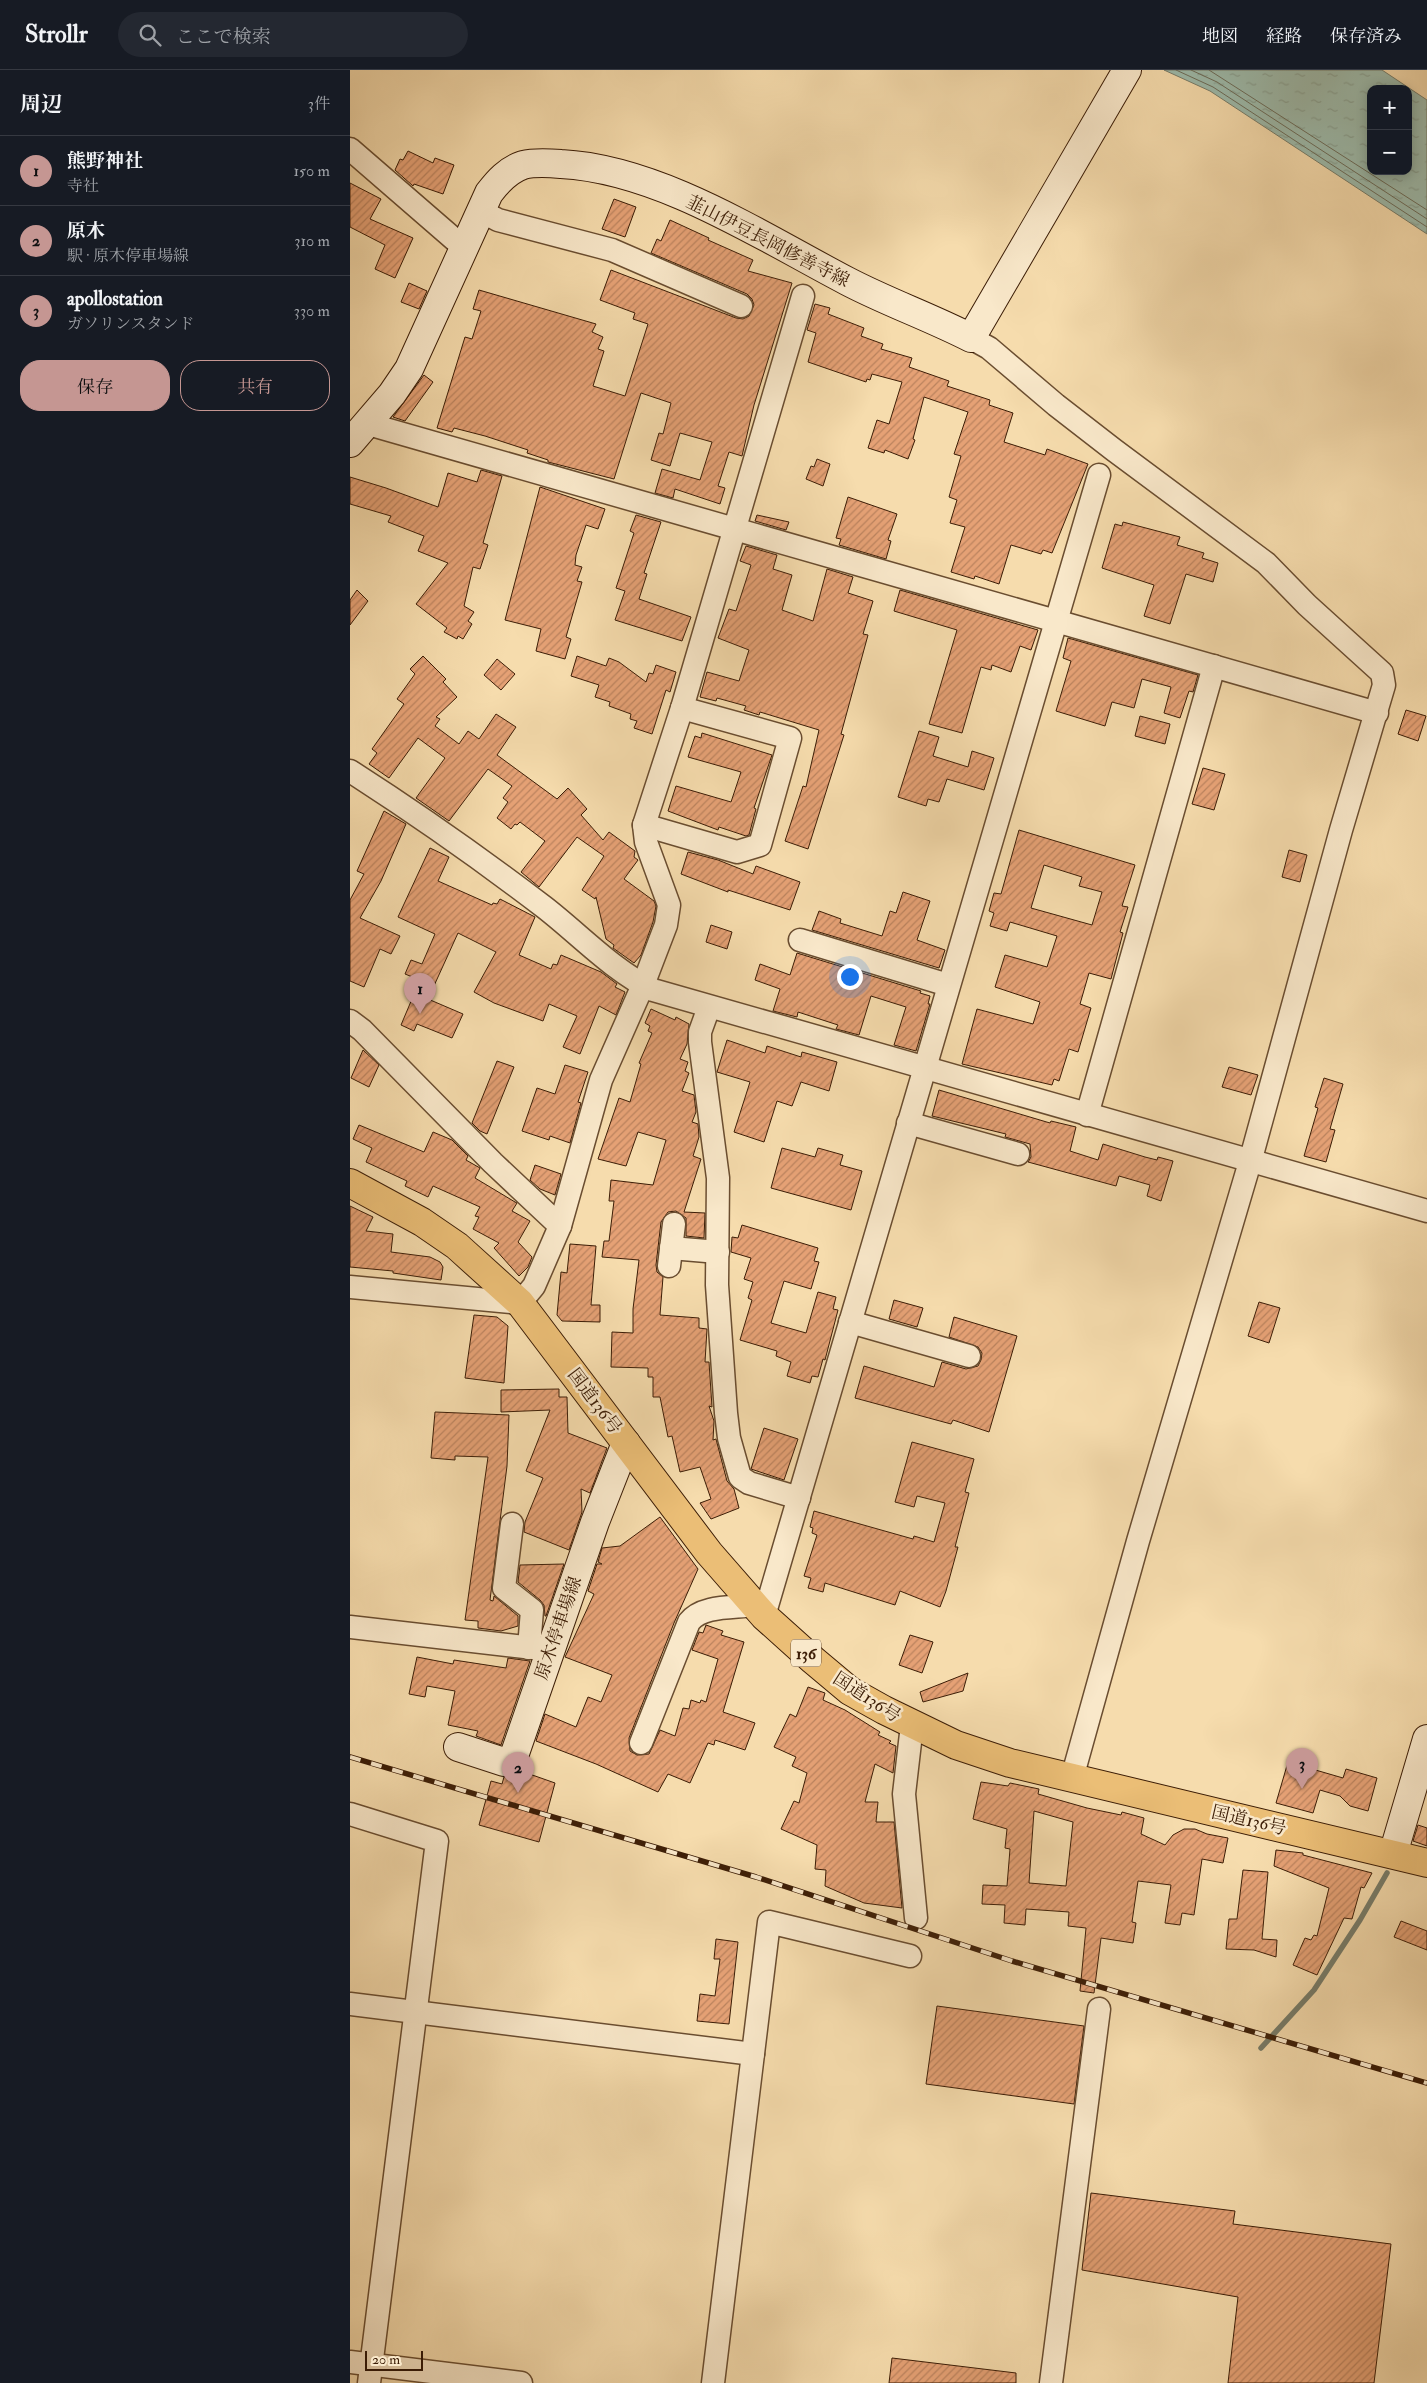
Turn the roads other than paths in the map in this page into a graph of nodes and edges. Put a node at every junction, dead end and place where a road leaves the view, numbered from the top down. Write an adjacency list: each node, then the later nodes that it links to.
1 (1127, 70): 7 (main road)
2 (350, 149): 4 (street)
3 (481, 211): 4 (main road, 韮山伊豆長岡修善寺線); 6 (street); 7 (main road, 韮山伊豆長岡修善寺線)
4 (465, 244): 8 (main road, 韮山伊豆長岡修善寺線)
5 (803, 296): 10 (street)
6 (740, 306)
7 (975, 331): 14 (street)
8 (359, 433): 10 (street)
9 (1099, 475): 11 (street)
10 (734, 528): 11 (street); 13 (street)
11 (1055, 620): 12 (street); 18 (street)
12 (1214, 666): 14 (street); 23 (street)
13 (682, 708): 16 (street); 16 (street)
14 (1376, 712): 26 (street)
15 (350, 771): 19 (street)
16 (644, 825): 19 (street)
17 (800, 940): 18 (street)
18 (948, 984): 22 (street)
19 (643, 985): 20 (street); 30 (street)
20 (709, 1007): 22 (street); 31 (street)
21 (350, 1022): 30 (street)
22 (924, 1068): 23 (street); 24 (street)
23 (1087, 1115): 26 (street)
24 (908, 1123): 25 (street); 34 (street)
25 (1018, 1154)
26 (1250, 1162): 28 (street); 46 (street)
27 (350, 1183): 33 (highway, 国道136号 / 136)
28 (1427, 1211)
29 (674, 1224): 31 (street)
30 (560, 1226): 33 (street)
31 (718, 1252): 37 (street)
32 (350, 1287): 33 (street)
33 (520, 1302): 36 (highway, 国道136号 / 136)
34 (850, 1322): 35 (street); 37 (street)
35 (969, 1356)
36 (626, 1443): 39 (highway, 国道136号 / 136); 41 (main road, 原木停車場線)
37 (799, 1498): 39 (street)
38 (512, 1524): 41 (street)
39 (759, 1611): 42 (highway, 国道136号 / 136); 44 (street)
40 (350, 1627): 41 (street)
41 (540, 1649): 45 (main road, 原木停車場線)
42 (912, 1725): 46 (highway, 国道136号 / 136); 50 (street)
43 (1427, 1739): 48 (main road)
44 (641, 1743)
45 (458, 1746)
46 (1072, 1778): 48 (highway, 国道136号 / 136)
47 (350, 1814): 54 (street)
48 (1393, 1854): 49 (highway, 国道136号 / 136)
49 (1427, 1863)
50 (916, 1918)
51 (910, 1956): 55 (street)
52 (350, 2004): 54 (street)
53 (1099, 2009): 59 (street)
54 (416, 2012): 55 (street); 56 (street)
55 (753, 2054): 58 (street)
56 (364, 2370): 57 (street)
57 (521, 2383)
58 (713, 2383)
59 (1051, 2383)

